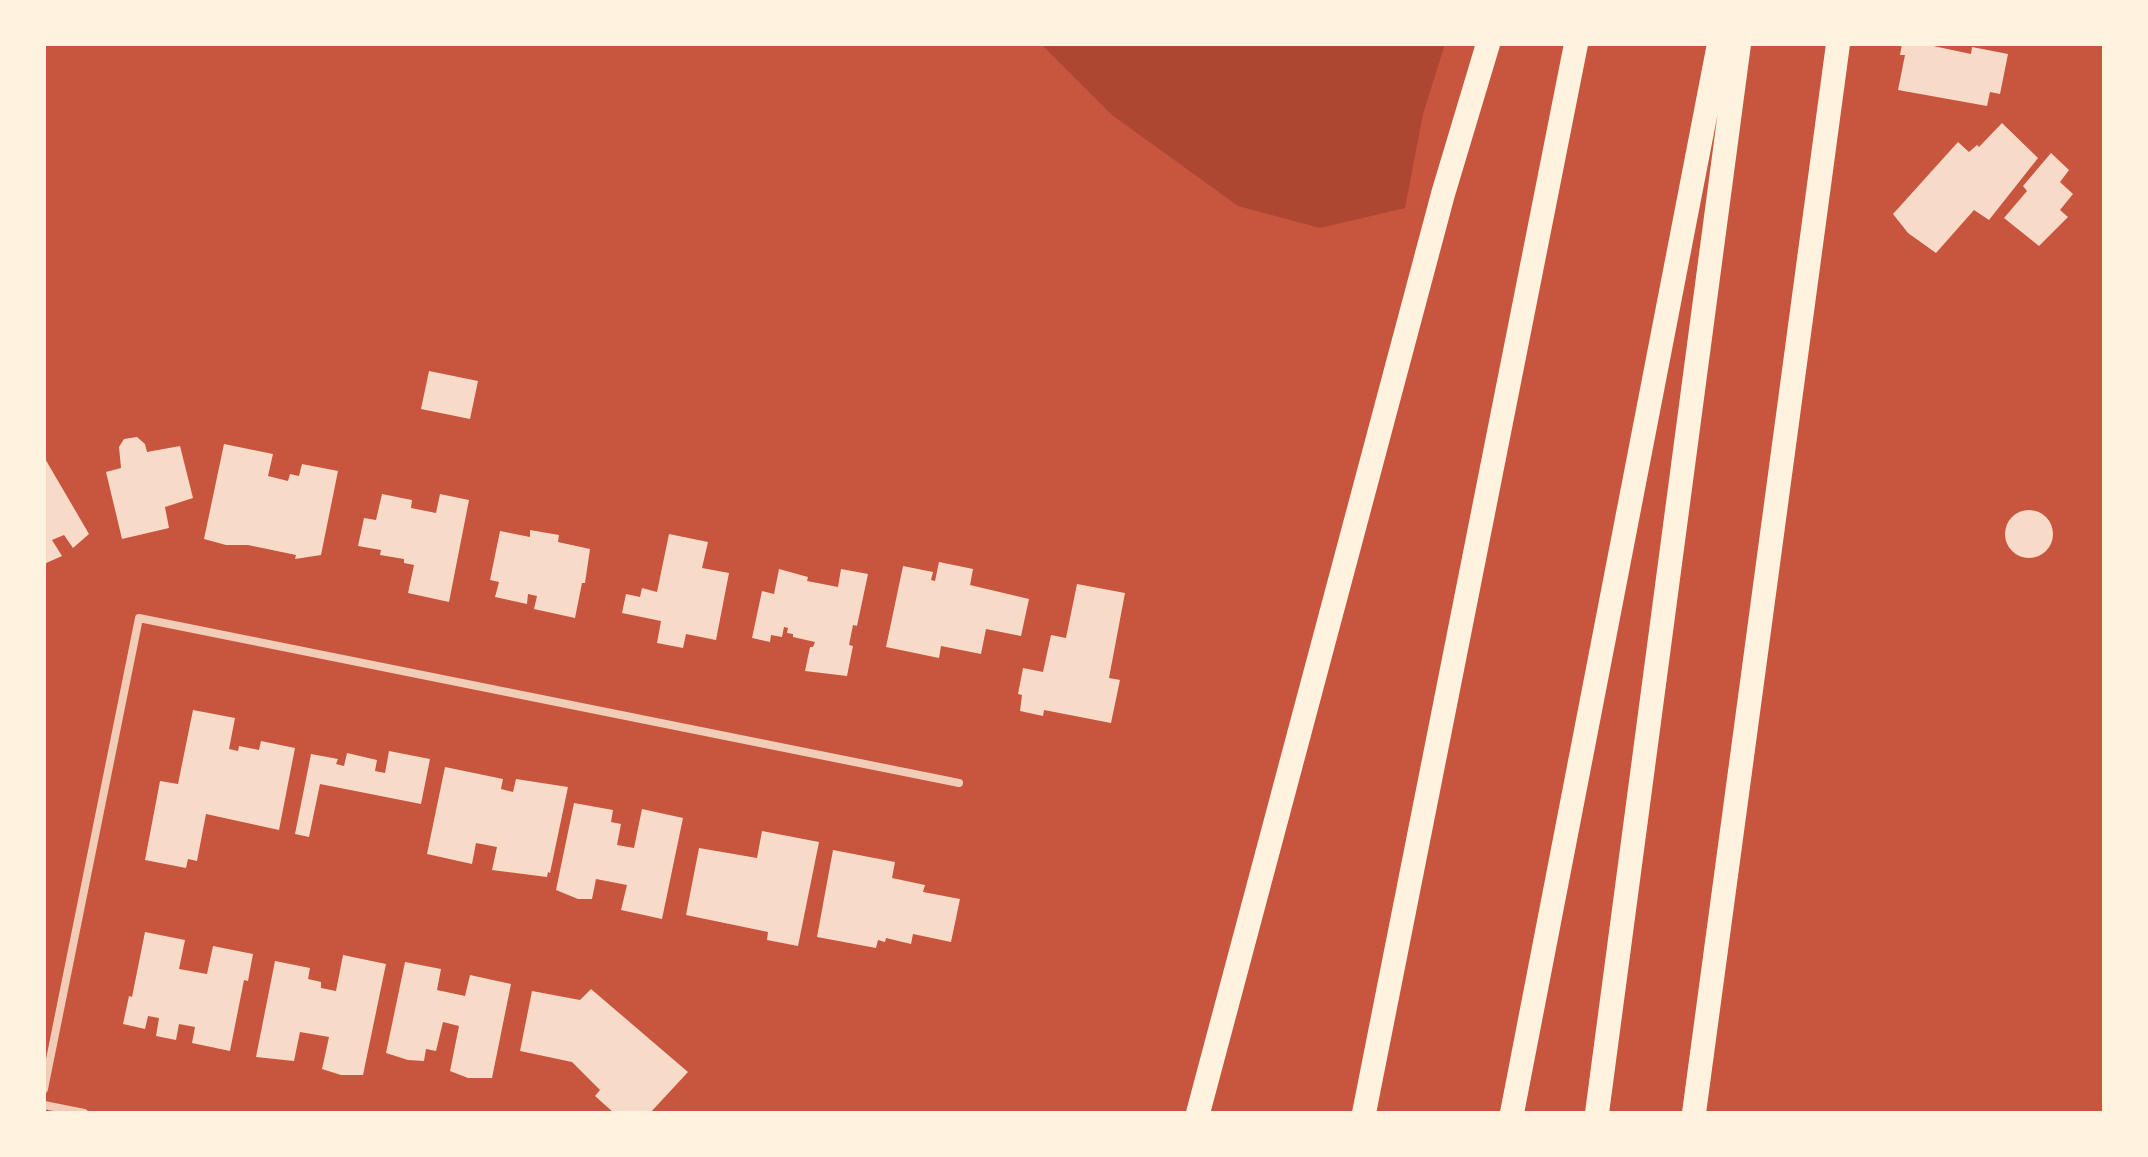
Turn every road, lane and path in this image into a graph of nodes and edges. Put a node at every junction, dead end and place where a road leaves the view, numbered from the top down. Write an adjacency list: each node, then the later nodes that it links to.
1 (1488, 44): 10 (highway)
2 (1576, 44): 11 (highway)
3 (1719, 44): 12 (highway)
4 (1739, 44): 13 (highway)
5 (1838, 44): 14 (highway)
6 (959, 783): 7 (street)
7 (44, 1089)
8 (44, 1105): 9 (street)
9 (84, 1113)
10 (1198, 1113)
11 (1364, 1113)
12 (1512, 1113)
13 (1597, 1113)
14 (1694, 1113)

